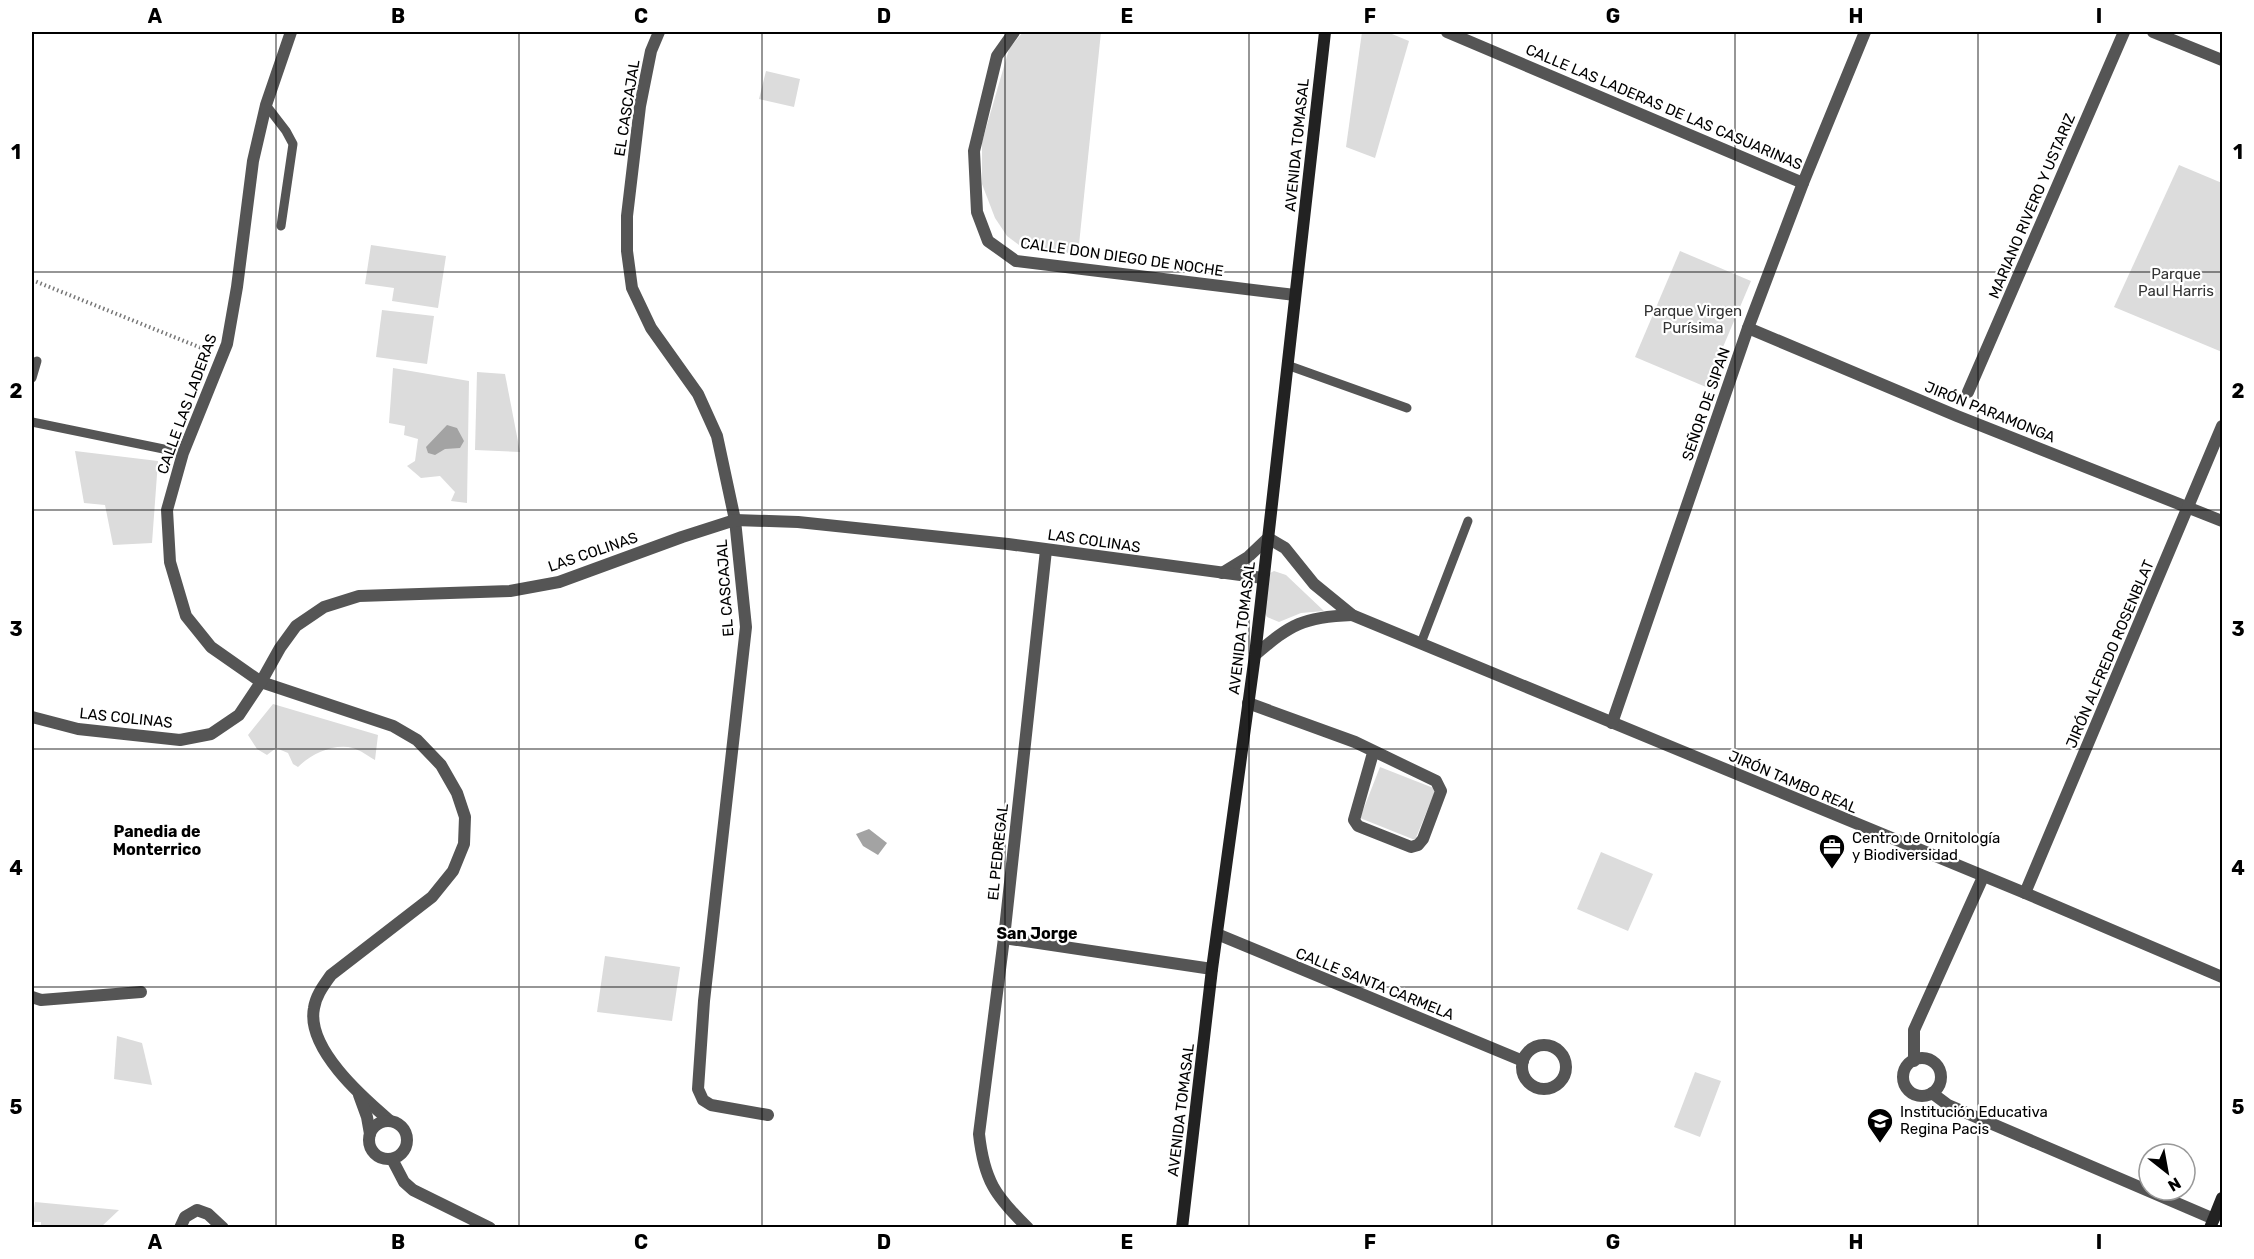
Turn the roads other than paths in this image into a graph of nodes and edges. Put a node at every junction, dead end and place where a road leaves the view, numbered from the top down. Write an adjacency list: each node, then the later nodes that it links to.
1 (291, 32): 10 (street, CALLE LAS LADERAS)
2 (658, 32): 24 (street, EL CASCAJAL)
3 (1014, 32): 13 (street, CALLE DON DIEGO DE NOCHE)
4 (1325, 32): 13 (street, AVENIDA TOMASAL)
5 (1447, 32): 11 (street, CALLE LAS LADERAS DE LAS CASUARINAS)
6 (1865, 32): 11 (street, SEÑOR DE SIPAN)
7 (2124, 32): 18 (street, MARIANO RIVERO Y USTARIZ)
8 (2153, 32): 9 (street)
9 (2223, 60)
10 (266, 105): 12 (lane); 22 (street, CALLE LAS LADERAS)
11 (1803, 183): 14 (street, SEÑOR DE SIPAN)
12 (281, 226)
13 (1295, 295): 16 (street, AVENIDA TOMASAL)
14 (1748, 328): 23 (street, JIRÓN PARAMONGA); 37 (street, SEÑOR DE SIPAN)
15 (37, 361): 17 (lane)
16 (1287, 365): 19 (lane); 27 (street, AVENIDA TOMASAL)
17 (32, 378)
18 (1968, 392)
19 (1407, 408)
20 (32, 422): 22 (lane)
21 (2223, 426): 23 (street, JIRÓN ALFREDO ROSENBLAT)
22 (183, 453): 34 (street, CALLE LAS LADERAS)
23 (2189, 506): 25 (street, JIRÓN PARAMONGA); 40 (street, JIRÓN ALFREDO ROSENBLAT)
24 (735, 520): 28 (street, LAS COLINAS); 34 (street, LAS COLINAS); 51 (street, EL CASCAJAL)
25 (2223, 521)
26 (1468, 522): 32 (lane)
27 (1268, 538): 29 (street); 30 (street, AVENIDA TOMASAL); 31 (street, JIRÓN TAMBO REAL)
28 (1046, 550): 29 (street, LAS COLINAS); 42 (street, EL PEDREGAL)
29 (1222, 573): 30 (street, LAS COLINAS)
30 (1263, 578): 33 (street, AVENIDA TOMASAL)
31 (1352, 615): 32 (street, JIRÓN TAMBO REAL); 33 (street, JIRÓN TAMBO REAL)
32 (1421, 643): 37 (street, JIRÓN TAMBO REAL)
33 (1255, 655): 35 (street, AVENIDA TOMASAL)
34 (261, 682): 36 (street, LAS COLINAS); 50 (street, CALLE LAS LADERAS)
35 (1248, 703): 38 (street); 41 (street, AVENIDA TOMASAL)
36 (32, 717)
37 (1612, 723): 39 (street, JIRÓN TAMBO REAL)
38 (1373, 753): 38 (street)
39 (1983, 877): 40 (street, JIRÓN TAMBO REAL); 48 (street)
40 (2025, 892): 44 (street, JIRÓN TAMBO REAL)
41 (1217, 934): 43 (street, AVENIDA TOMASAL); 47 (street, CALLE SANTA CARMELA)
42 (1004, 938): 43 (street); 60 (street, EL PEDREGAL)
43 (1212, 969): 61 (street, AVENIDA TOMASAL)
44 (2223, 977)
45 (141, 992): 46 (street)
46 (32, 997)
47 (1523, 1061)
48 (1914, 1061): 49 (street); 49 (street)
49 (1932, 1093): 56 (street)
50 (358, 1094): 52 (street, CALLE LAS LADERAS); 53 (street, CALLE LAS LADERAS)
51 (768, 1115)
52 (389, 1120): 53 (street); 54 (street)
53 (370, 1134): 54 (street)
54 (392, 1159): 59 (street)
55 (2223, 1198): 56 (street)
56 (2212, 1223)
57 (180, 1227): 58 (street)
58 (223, 1227)
59 (490, 1227)
60 (1028, 1227)
61 (1182, 1227)

